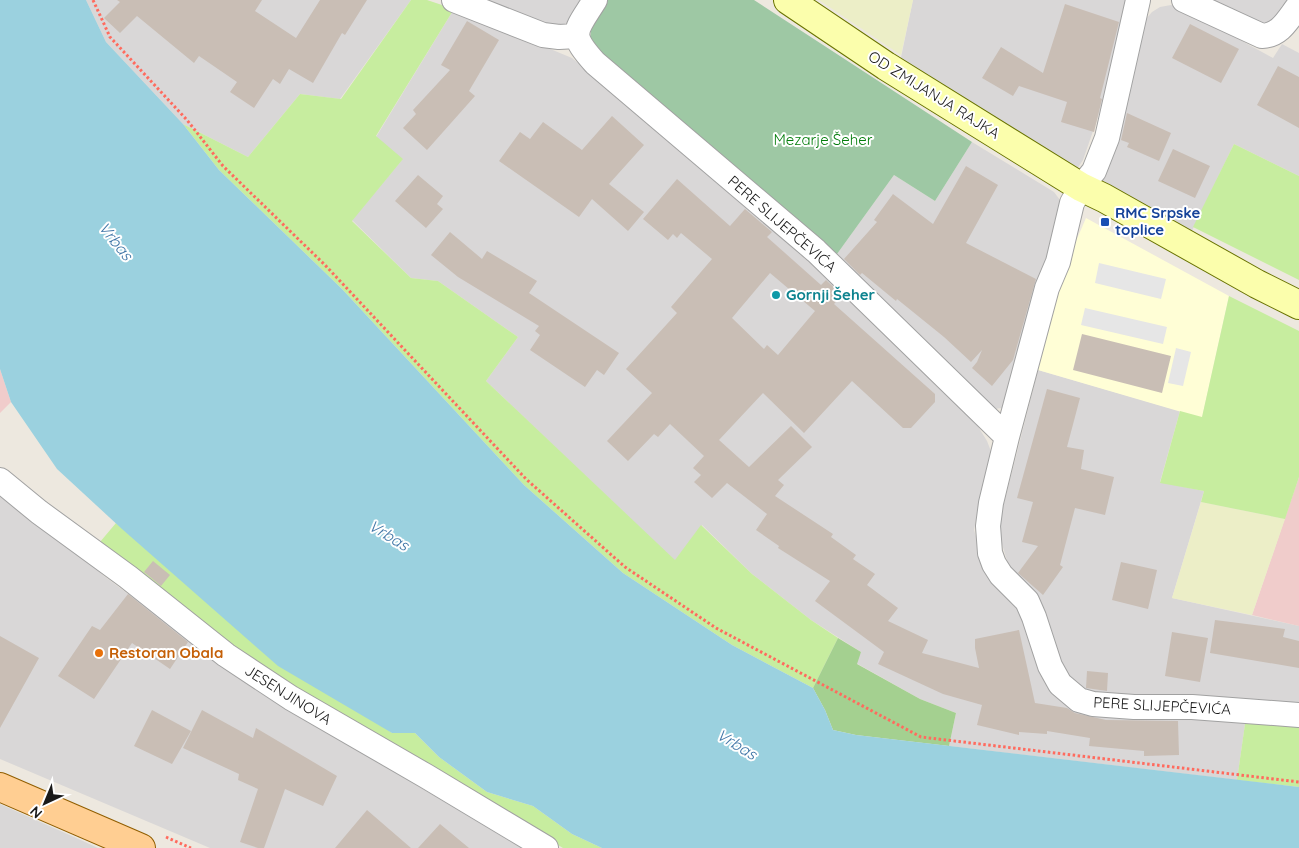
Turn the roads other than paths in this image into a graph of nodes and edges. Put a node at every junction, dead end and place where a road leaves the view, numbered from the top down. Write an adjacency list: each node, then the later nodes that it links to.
1 (454, 0): 7 (street)
2 (595, 0): 7 (street)
3 (788, 0): 8 (street, OD ZMIJANJA RAJKA)
4 (1138, 0): 8 (street)
5 (1184, 0): 6 (street)
6 (1299, 5)
7 (576, 36): 10 (street, PERE SLIJEPČEVIĆA)
8 (1080, 187): 9 (street, OD ZMIJANJA RAJKA); 10 (street, PERE SLIJEPČEVIĆA)
9 (1299, 305)
10 (1007, 437): 12 (street, PERE SLIJEPČEVIĆA)
11 (0, 480): 15 (street, JESENJINOVA)
12 (1299, 715)
13 (0, 787): 14 (main road)
14 (142, 848)
15 (546, 848)

